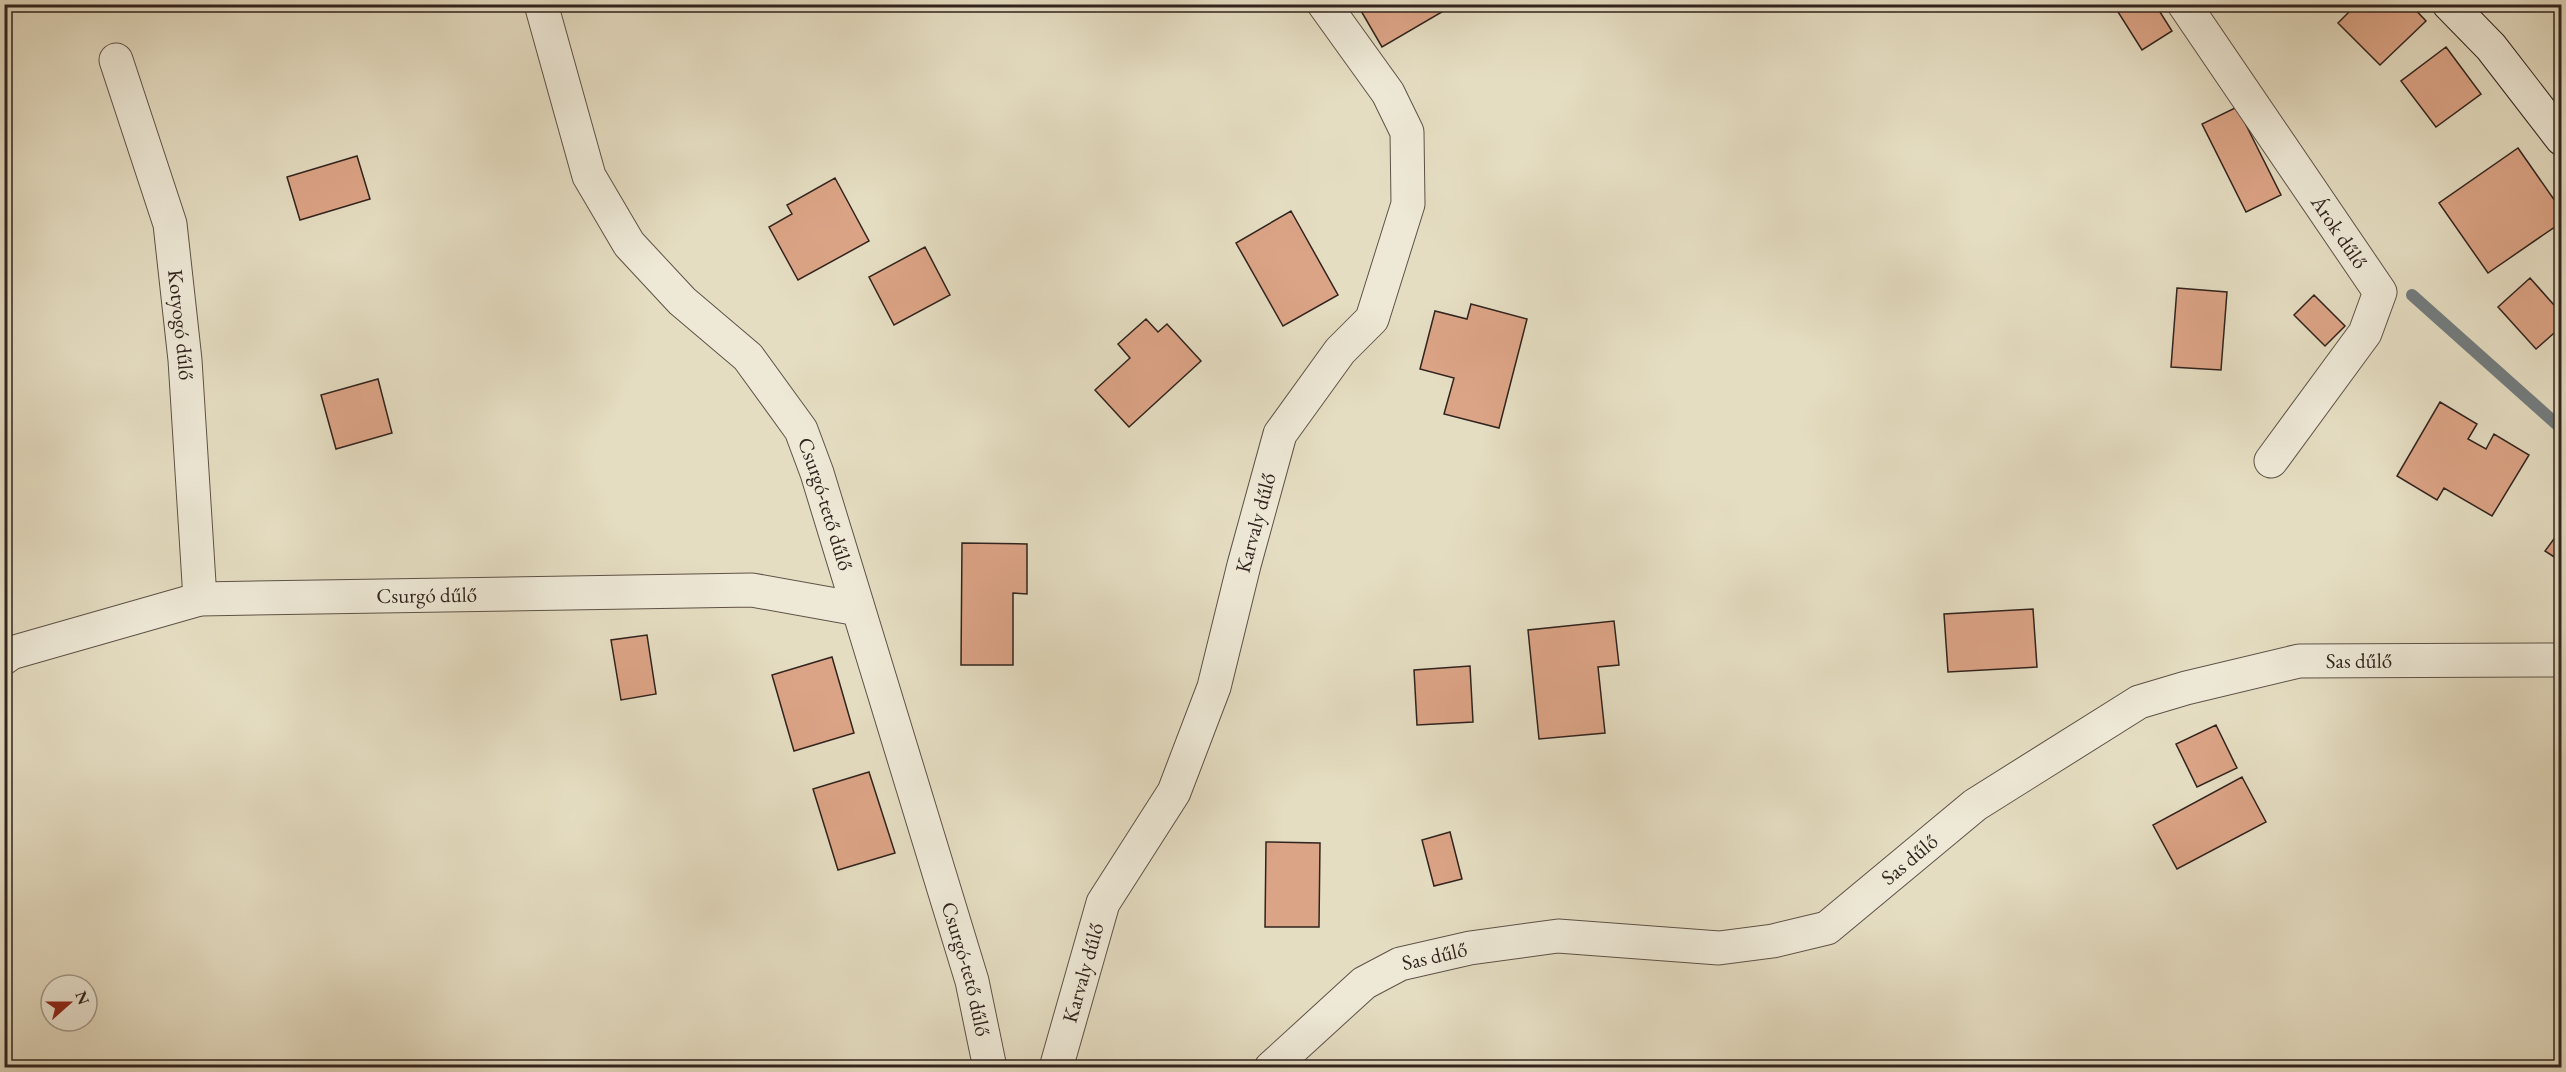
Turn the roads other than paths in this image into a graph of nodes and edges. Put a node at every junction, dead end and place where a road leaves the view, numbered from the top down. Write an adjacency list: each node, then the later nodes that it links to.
1 (541, 4): 9 (street, Csurgó-tető dűlő)
2 (1324, 4): 13 (street, Karvaly dűlő)
3 (2184, 4): 7 (street, Árok dűlő)
4 (2449, 4): 6 (street)
5 (116, 60): 8 (street, Kotyogó dűlő)
6 (2562, 139)
7 (2271, 461)
8 (200, 599): 9 (street, Csurgó dűlő); 10 (street, Csurgó dűlő)
9 (858, 609): 12 (street, Csurgó-tető dűlő)
10 (4, 658)
11 (2562, 660): 14 (street, Sas dűlő)
12 (990, 1068)
13 (1056, 1068)
14 (1271, 1068)

